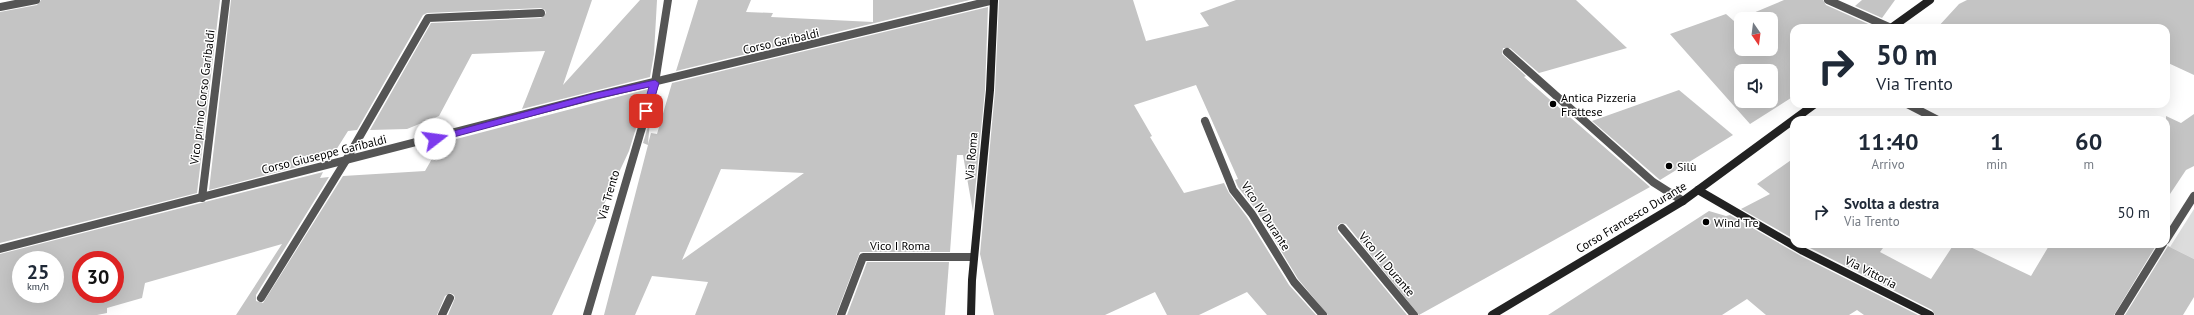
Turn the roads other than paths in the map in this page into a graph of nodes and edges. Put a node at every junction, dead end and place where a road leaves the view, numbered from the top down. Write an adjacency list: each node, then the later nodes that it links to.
1 (36, 0): 7 (street)
2 (226, 0): 22 (street, Vico primo Corso Garibaldi)
3 (668, 0): 12 (street)
4 (994, 0): 12 (street, Corso Garibaldi); 30 (street, Via Roma)
5 (1828, 0): 9 (street)
6 (1930, 0): 10 (street)
7 (0, 7)
8 (541, 13): 19 (street)
9 (1881, 24)
10 (1897, 24)
11 (1507, 52): 23 (street)
12 (655, 83): 19 (street, Corso Giuseppe Garibaldi); 35 (street, Via Trento)
13 (1811, 108): 15 (street, Corso Francesco Durante)
14 (1914, 108): 16 (street)
15 (1800, 116)
16 (1930, 116)
17 (1204, 121): 38 (street, Vico IV Durante)
18 (1790, 123): 20 (street, Corso Francesco Durante)
19 (345, 162): 22 (street, Corso Giuseppe Garibaldi); 31 (street)
20 (1698, 190): 23 (street, Corso Francesco Durante); 26 (street, Via Vittoria)
21 (2194, 196): 25 (street)
22 (202, 198): 29 (street, Corso Giuseppe Garibaldi)
23 (1682, 201): 33 (street, Corso Francesco Durante)
24 (1342, 228): 39 (street, Vico III Durante)
25 (2170, 232)
26 (1790, 244)
27 (1796, 248): 40 (street, Via Vittoria)
28 (2161, 248): 41 (street)
29 (0, 249)
30 (974, 257): 36 (street, Vico I Roma); 37 (street, Via Roma)
31 (261, 298)
32 (450, 298): 34 (street)
33 (1496, 314)
34 (442, 315)
35 (587, 315)
36 (841, 315)
37 (971, 315)
38 (1323, 315)
39 (1414, 315)
40 (1930, 315)
41 (2119, 315)

